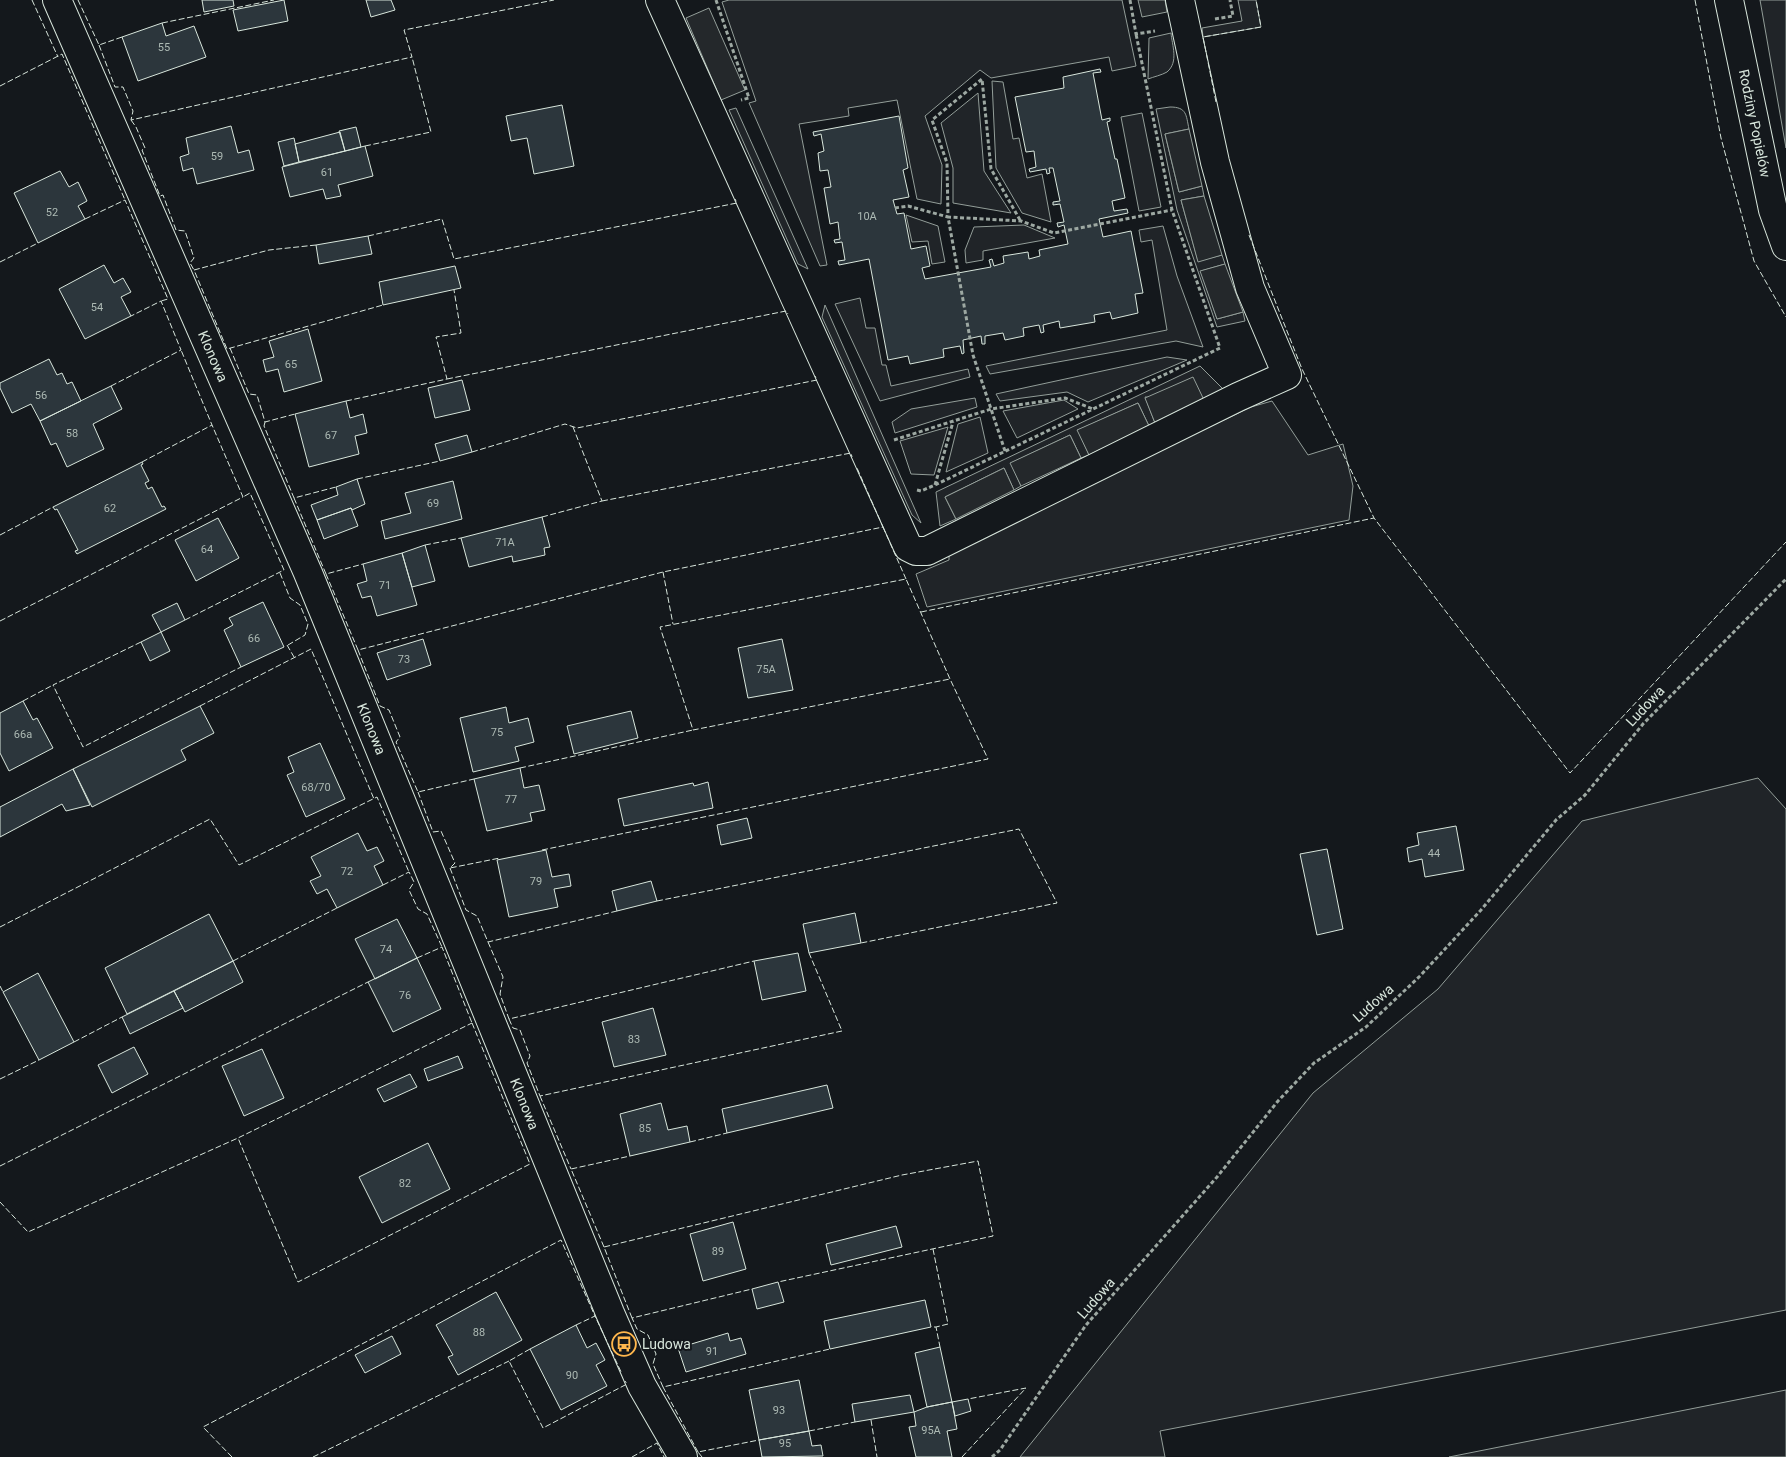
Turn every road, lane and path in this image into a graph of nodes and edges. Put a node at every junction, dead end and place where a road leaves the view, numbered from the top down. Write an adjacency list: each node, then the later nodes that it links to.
1 (57, 0): 20 (street, Klonowa)
2 (660, 0): 5 (street)
3 (1130, 0): 6 (path)
4 (1729, 0): 11 (street, Rodziny Popielów)
5 (1183, 13): 6 (path)
6 (1136, 34): 8 (path)
7 (895, 208): 9 (path)
8 (1172, 210): 10 (path); 13 (path)
9 (948, 217): 10 (path); 10 (path); 12 (path)
10 (1021, 221)
11 (1786, 246)
12 (991, 409): 13 (path); 14 (path); 16 (path)
13 (1093, 409): 16 (path)
14 (953, 421): 15 (path); 17 (path)
15 (891, 441)
16 (1005, 451): 17 (path)
17 (935, 485): 18 (path)
18 (927, 489)
19 (1786, 579): 21 (path, Ludowa)
20 (683, 1457)
21 (992, 1457)

